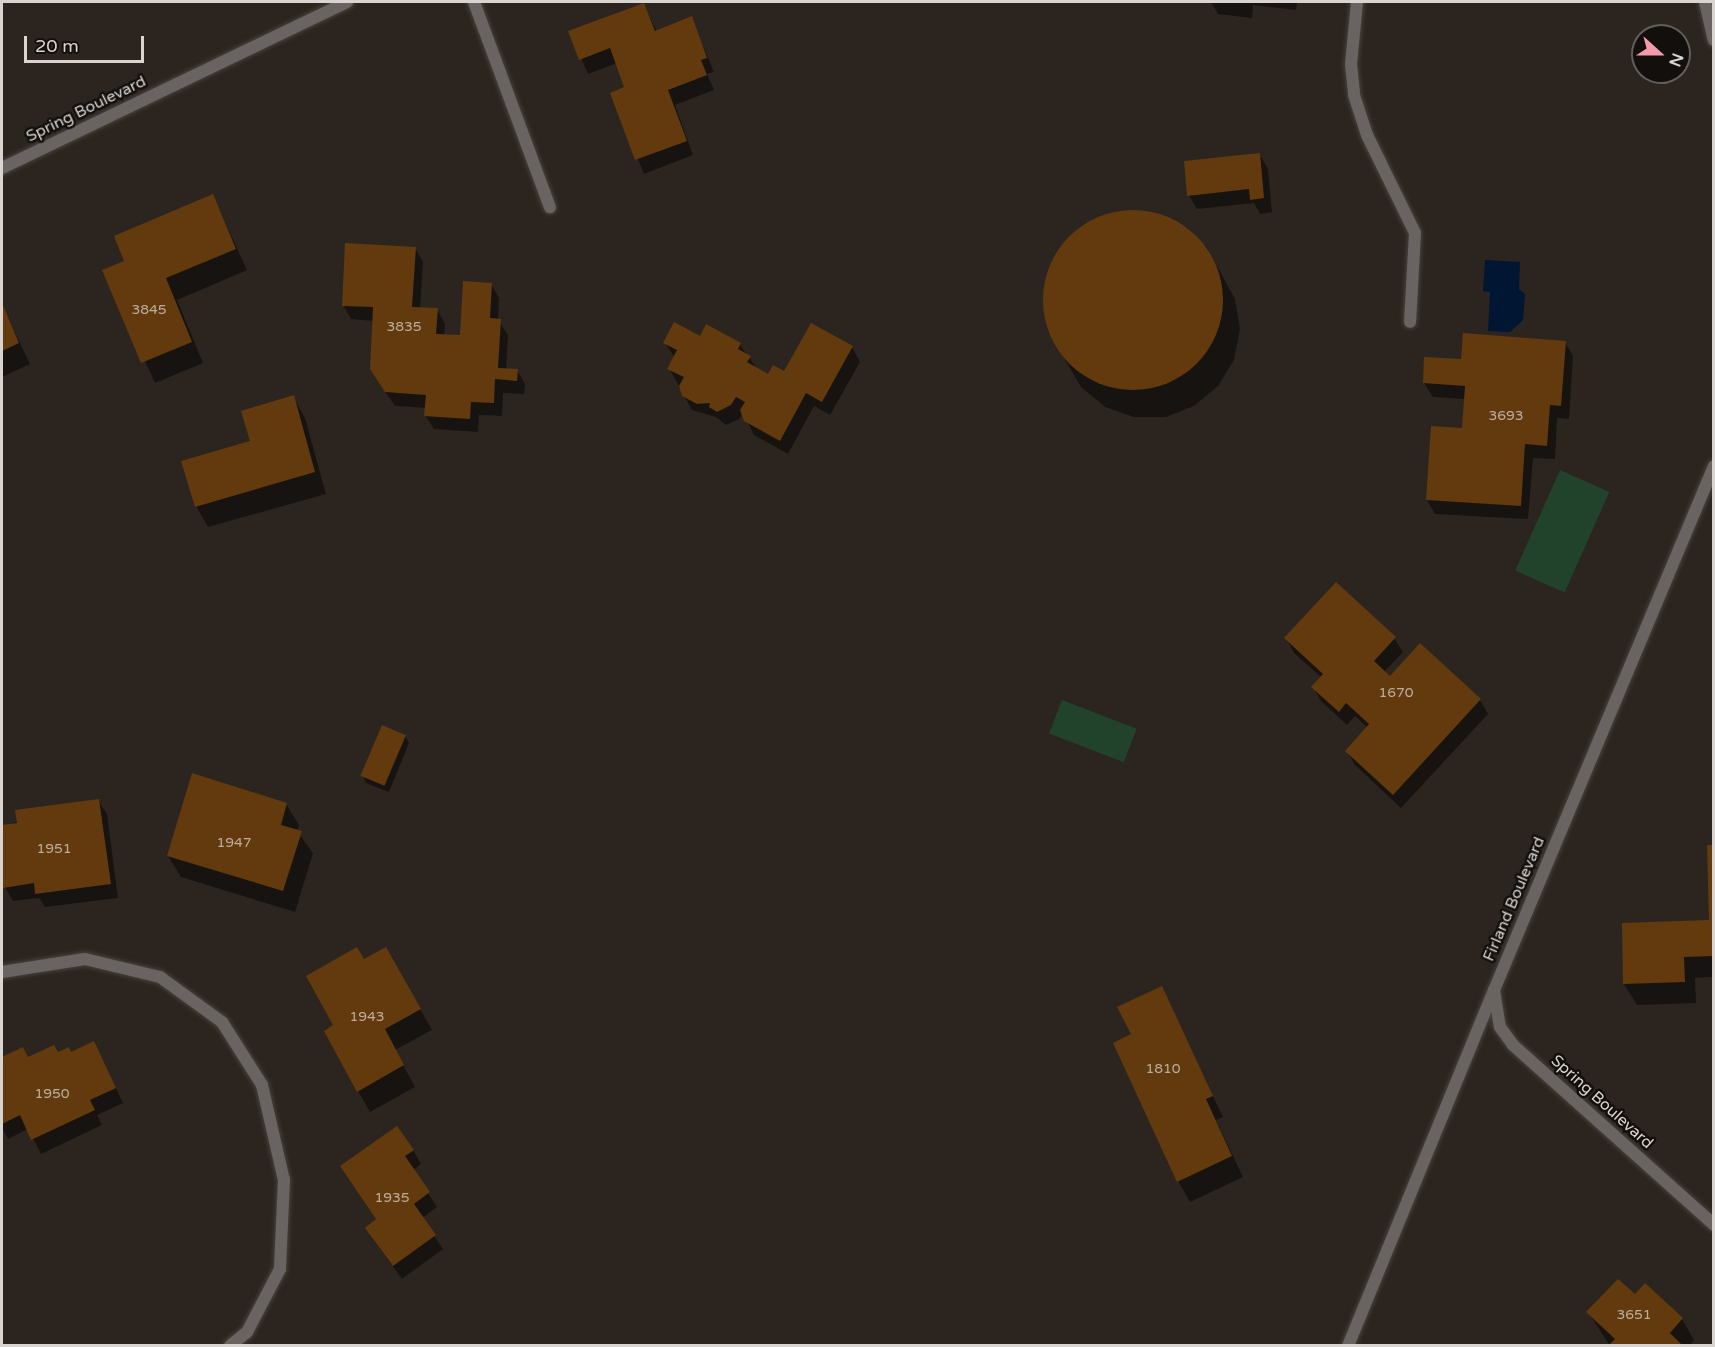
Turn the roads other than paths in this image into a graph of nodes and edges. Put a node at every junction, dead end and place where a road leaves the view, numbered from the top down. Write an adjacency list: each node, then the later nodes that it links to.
1 (347, 2): 6 (street, Spring Boulevard)
2 (474, 2): 7 (street)
3 (1357, 2): 8 (street)
4 (1705, 2): 5 (street)
5 (1713, 40)
6 (2, 168)
7 (550, 207)
8 (1410, 322)
9 (1713, 466): 11 (street, Firland Boulevard)
10 (2, 972): 13 (street)
11 (1494, 990): 12 (street, Spring Boulevard); 14 (street, Firland Boulevard)
12 (1713, 1225)
13 (230, 1346)
14 (1348, 1346)

